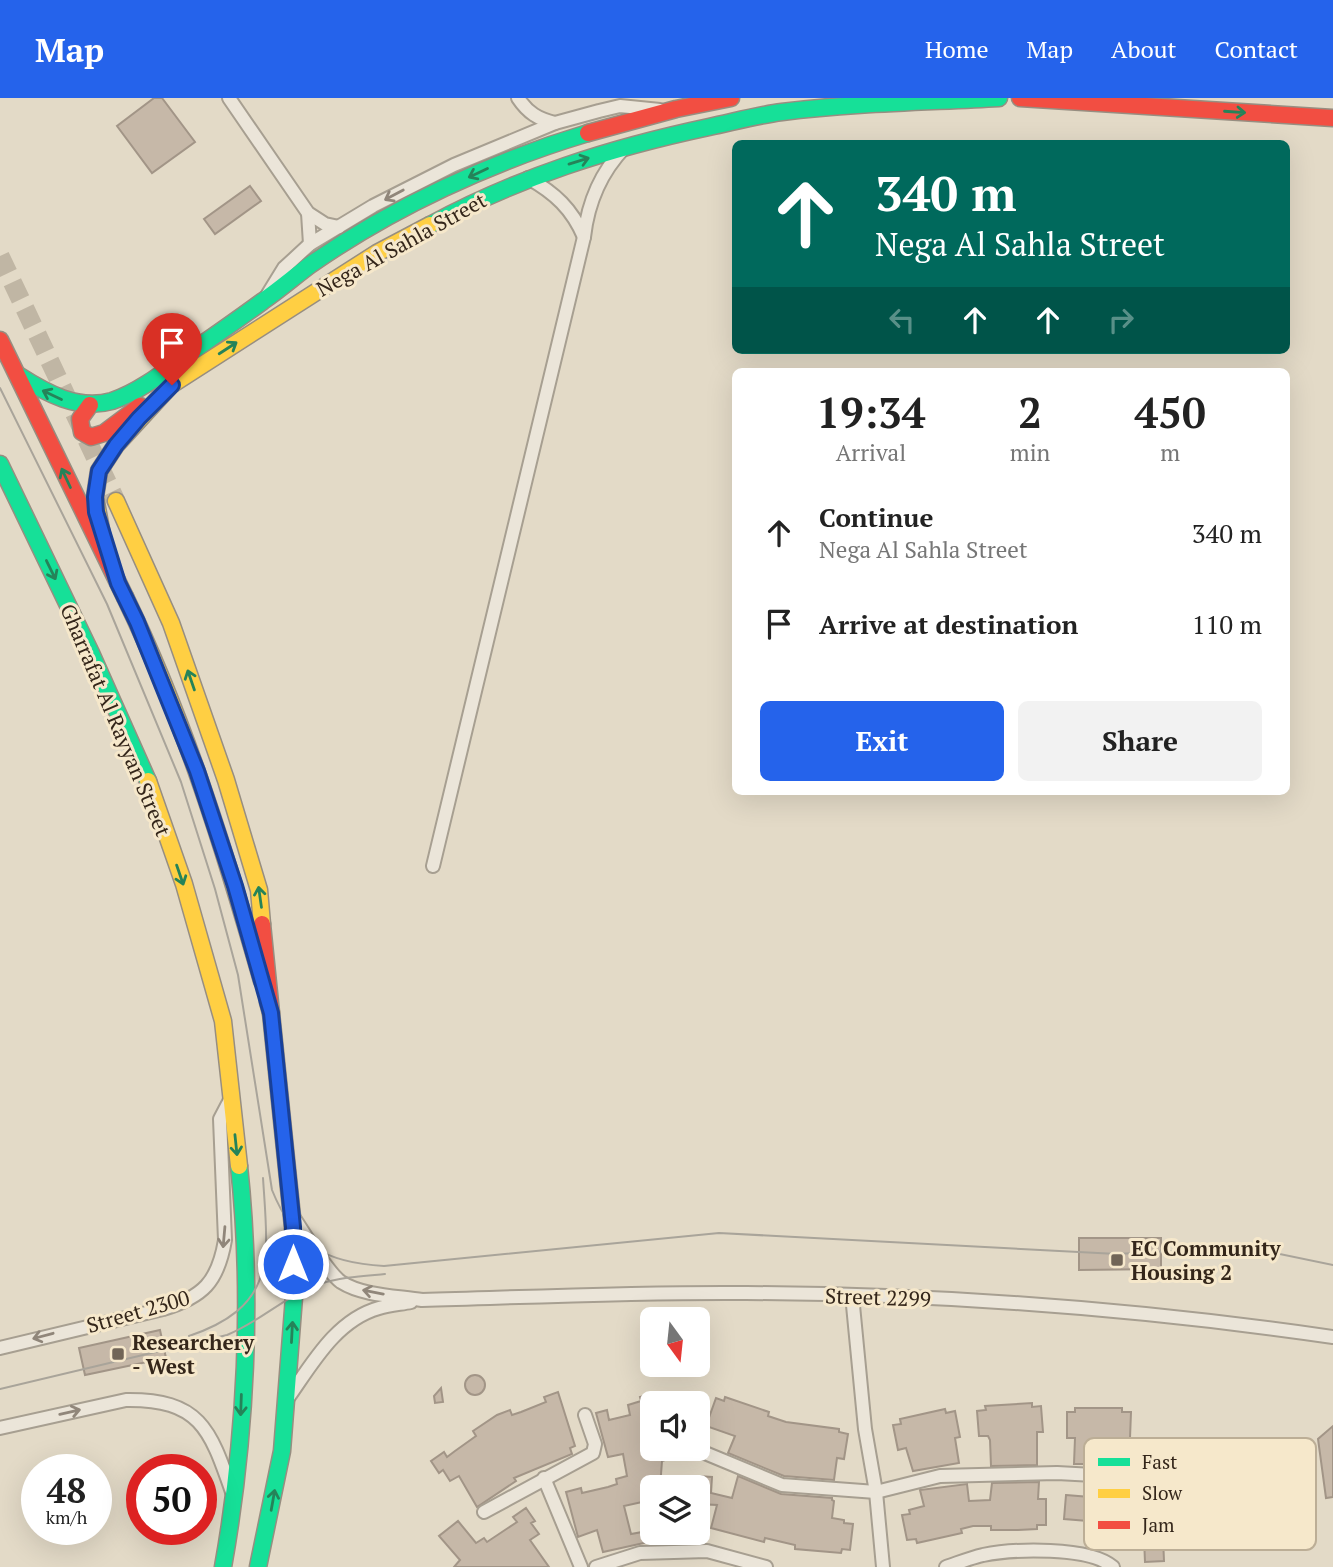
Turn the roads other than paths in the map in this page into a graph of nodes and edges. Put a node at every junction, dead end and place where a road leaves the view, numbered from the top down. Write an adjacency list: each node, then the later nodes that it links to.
1 (229, 98): 13 (street)
2 (731, 98): 7 (main road, Nega Al Sahla Street)
3 (999, 98): 11 (main road, Nega Al Sahla Street)
4 (1020, 98): 8 (main road, one-way to 8)
5 (625, 102): 7 (street, Nega Al Sahla Street); 9 (street, Nega Al Sahla Street)
6 (522, 103): 9 (street); 10 (street)
7 (664, 111): 17 (main road, Nega Al Sahla Street, one-way to 17)
8 (1333, 118)
9 (555, 123): 10 (street, Nega Al Sahla Street)
10 (519, 137): 14 (street, Nega Al Sahla Street, one-way to 14)
11 (625, 147): 12 (main road, Nega Al Sahla Street, one-way to 11); 15 (street)
12 (528, 178): 15 (street); 20 (main road, Nega Al Sahla Street, one-way to 12)
13 (308, 213): 14 (street); 16 (street)
14 (340, 227): 16 (street, Nega Al Sahla Street)
15 (584, 237): 25 (street)
16 (310, 244): 17 (street, Nega Al Sahla Street)
17 (264, 301): 21 (main road, Nega Al Sahla Street)
18 (0, 340): 19 (main road)
19 (18, 375): 21 (main road, one-way to 19); 24 (main road, one-way to 19)
20 (172, 385): 21 (main road); 24 (main road, Nega Al Sahla Street)
21 (90, 405)
22 (0, 464): 27 (main road, Gharrafat Al Rayyan Street, one-way to 27)
23 (116, 501): 26 (main road, one-way to 23)
24 (118, 583): 26 (main road)
25 (433, 866)
26 (271, 1013): 28 (main road)
27 (231, 1098): 32 (street, Street 2300, one-way to 32); 40 (main road, Gharrafat Al Rayyan Street, one-way to 40)
28 (292, 1215): 30 (street, Street 2299, one-way to 28); 33 (main road, one-way to 28)
29 (852, 1295): 30 (street, Street 2299); 31 (street, Street 2299); 39 (street)
30 (422, 1300): 33 (street, Street 2299)
31 (1333, 1338)
32 (0, 1348)
33 (287, 1400): 43 (main road, one-way to 33)
34 (585, 1415): 38 (street)
35 (0, 1428): 40 (street, one-way to 40)
36 (710, 1455): 39 (street)
37 (1084, 1474): 39 (street)
38 (544, 1478): 41 (street); 44 (street)
39 (876, 1492): 47 (street)
40 (234, 1496): 42 (main road, Gharrafat Al Rayyan Street)
41 (484, 1511)
42 (223, 1567)
43 (258, 1567)
44 (581, 1567)
45 (596, 1567): 46 (street)
46 (766, 1567)
47 (883, 1567)
48 (946, 1567): 49 (street)
49 (1113, 1567)

